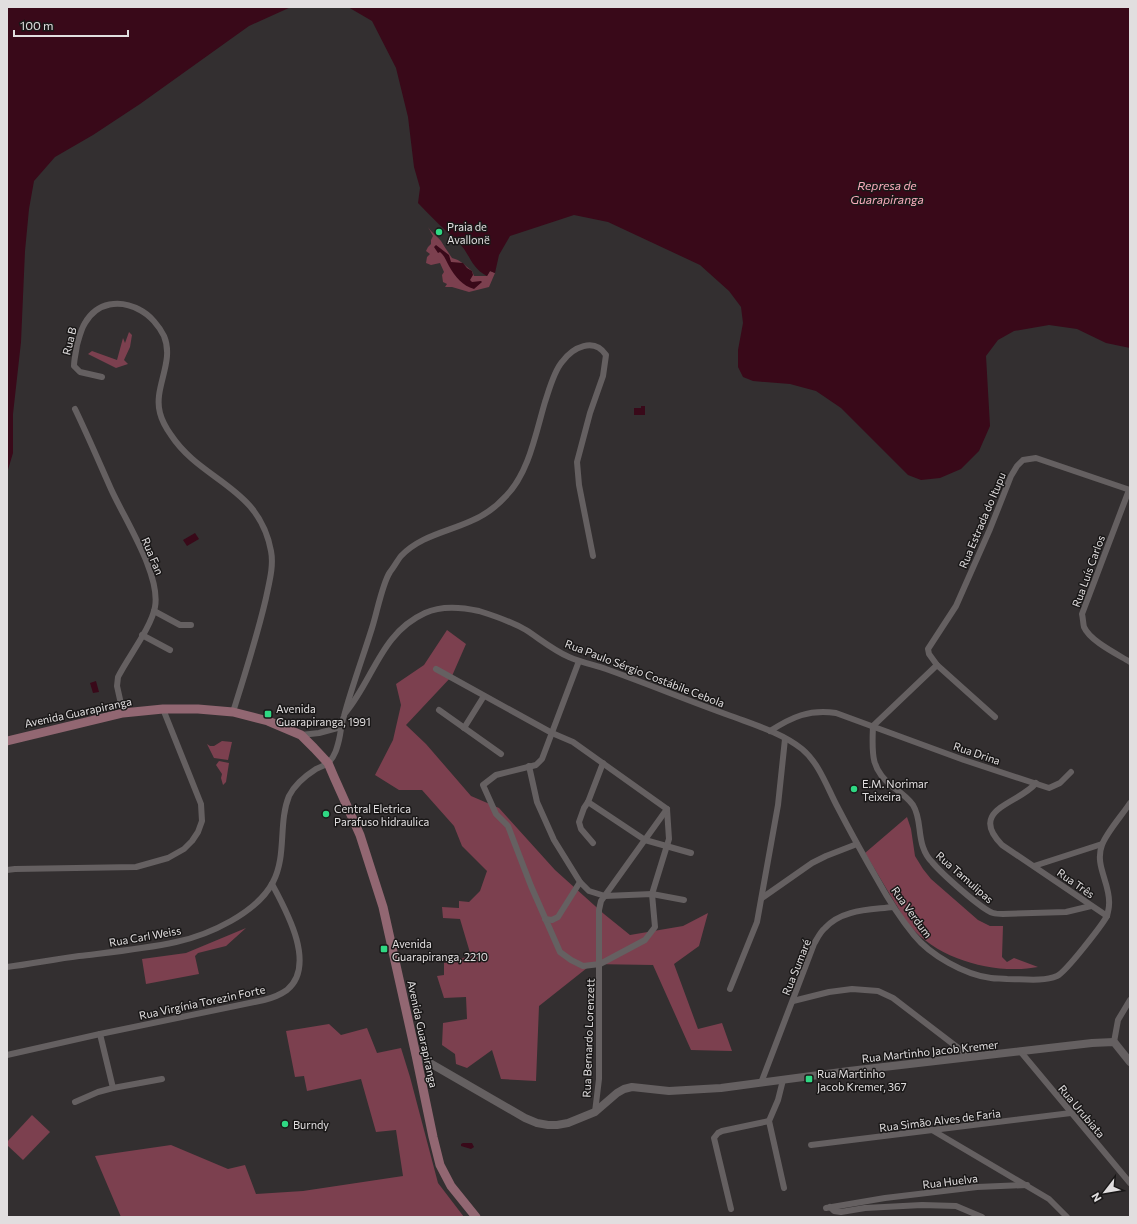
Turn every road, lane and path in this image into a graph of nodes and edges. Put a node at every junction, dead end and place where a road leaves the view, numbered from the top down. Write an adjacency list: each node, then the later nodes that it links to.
1 (102, 377): 16 (street, Rua B)
2 (75, 409): 5 (street, Rua Fan)
3 (1130, 490): 10 (street, Rua Luís Carlos); 11 (street, Rua Estrada do Itupu)
4 (593, 556): 18 (street)
5 (154, 611): 6 (street); 7 (street, Rua Fan)
6 (191, 625)
7 (142, 635): 8 (street); 17 (street, Rua Fan)
8 (170, 650)
9 (579, 661): 18 (street, Rua Paulo Sérgio Costábile Cebola); 23 (street, Rua Paulo Sérgio Costábile Cebola); 24 (street)
10 (1130, 662)
11 (937, 665): 19 (street); 20 (street)
12 (436, 669): 13 (street)
13 (484, 696): 22 (street); 24 (street)
14 (163, 709): 16 (main road, Avenida Guarapiranga); 17 (main road, Avenida Guarapiranga); 44 (street)
15 (440, 710): 22 (street)
16 (233, 712): 25 (main road, Avenida Guarapiranga)
17 (122, 713): 27 (main road, Avenida Guarapiranga)
18 (344, 716): 21 (street)
19 (995, 717)
20 (873, 726): 23 (street); 33 (street, Rua Drina); 51 (street, Rua Tamulipas)
21 (341, 727): 25 (street); 29 (street)
22 (464, 728): 28 (street)
23 (770, 731): 26 (street, Rua Verdum)
24 (552, 734): 30 (street); 31 (street)
25 (301, 735): 29 (main road, Avenida Guarapiranga)
26 (785, 739): 39 (street, Rua Verdum); 49 (street)
27 (7, 741)
28 (502, 754)
29 (328, 763): 46 (street, Rua Carl Weiss); 64 (main road, Avenida Guarapiranga)
30 (603, 763): 34 (street); 36 (street)
31 (529, 766): 45 (street); 54 (street)
32 (1071, 772): 33 (street, Rua Drina)
33 (1036, 783): 43 (street, Rua Três)
34 (588, 802): 37 (street); 38 (street)
35 (1130, 803): 40 (street)
36 (667, 809): 37 (street, Rua Bernardo Lorenzett); 41 (street)
37 (645, 840): 41 (street); 48 (street, Rua Bernardo Lorenzett)
38 (593, 843)
39 (857, 844): 49 (street); 52 (street, Rua Verdum)
40 (1102, 844): 43 (street); 53 (street)
41 (668, 847): 42 (street); 47 (street)
42 (690, 853)
43 (1034, 866): 51 (street, Rua Três)
44 (7, 870)
45 (580, 882): 48 (street); 54 (street)
46 (272, 884): 56 (street, Rua Carl Weiss); 60 (street, Rua Virgínia Torezin Forte)
47 (652, 894): 48 (street); 50 (street); 55 (street)
48 (605, 896): 55 (street, Rua Bernardo Lorenzett)
49 (762, 898): 57 (street)
50 (684, 900)
51 (1091, 906): 53 (street, Rua Três)
52 (893, 907): 53 (street, Rua Verdum); 59 (street, Rua Sumaré)
53 (1106, 916)
54 (545, 919): 55 (street)
55 (600, 964): 72 (street, Rua Bernardo Lorenzett)
56 (7, 967)
57 (730, 988)
58 (1130, 1000): 61 (street)
59 (793, 1001): 65 (street); 69 (street, Rua Sumaré)
60 (100, 1034): 63 (street, Rua Virgínia Torezin Forte); 70 (street)
61 (1114, 1042): 62 (street, Rua Martinho Jacob Kremer); 66 (street)
62 (1020, 1051): 65 (street, Rua Martinho Jacob Kremer); 73 (street, Rua Urubiata)
63 (7, 1055)
64 (416, 1055): 72 (street, Rua Martinho Jacob Kremer); 81 (main road, Avenida Guarapiranga)
65 (970, 1057): 68 (street, Rua Martinho Jacob Kremer)
66 (1130, 1062)
67 (162, 1078): 70 (street)
68 (783, 1080): 69 (street, Rua Martinho Jacob Kremer); 74 (street)
69 (761, 1083): 72 (street, Rua Martinho Jacob Kremer)
70 (114, 1088): 71 (street)
71 (75, 1102)
72 (595, 1112)
73 (1071, 1114): 75 (street, Rua Simão Alves de Faria); 77 (street, Rua Urubiata)
74 (769, 1121): 79 (street); 80 (street)
75 (932, 1130): 76 (street, Rua Simão Alves de Faria); 78 (street)
76 (811, 1145)
77 (1130, 1183)
78 (1027, 1185): 82 (street, Rua Huelva); 83 (street)
79 (784, 1188)
80 (731, 1209)
81 (476, 1217)
82 (982, 1217)
83 (1067, 1217)

